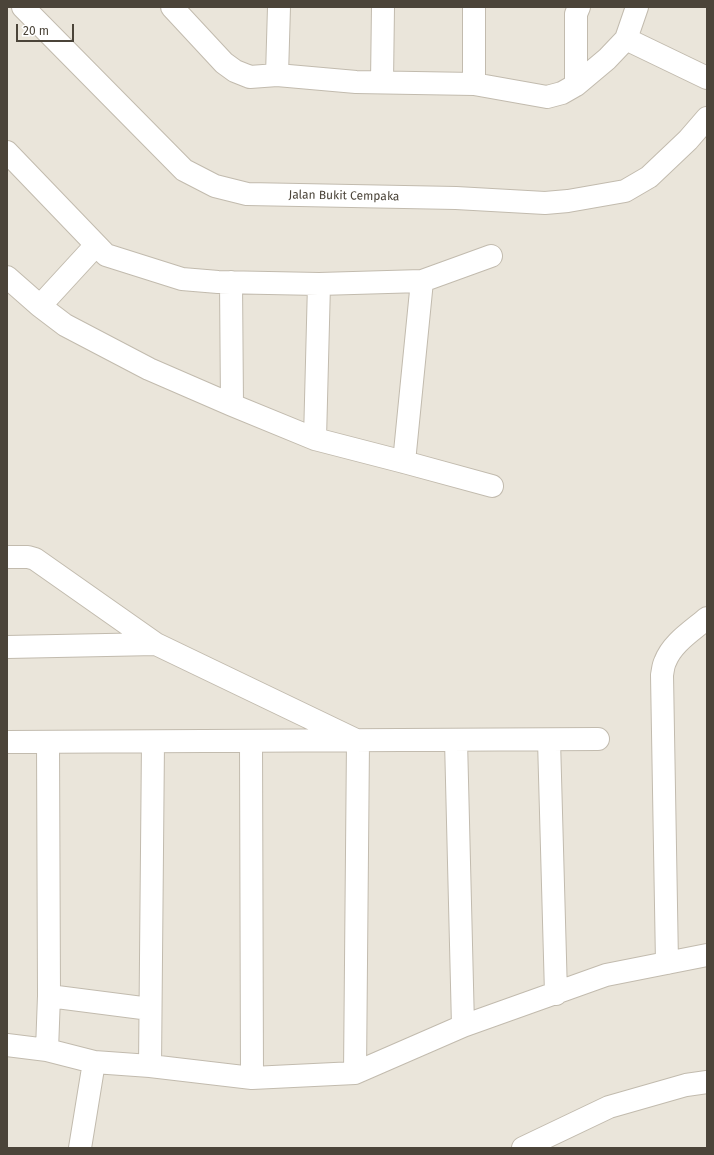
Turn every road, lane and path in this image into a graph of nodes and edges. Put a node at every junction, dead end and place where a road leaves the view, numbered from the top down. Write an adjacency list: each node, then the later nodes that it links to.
1 (23, 7): 14 (street, Jalan Bukit Cempaka)
2 (279, 7): 9 (street)
3 (383, 7): 11 (street)
4 (474, 7): 12 (street)
5 (579, 7): 13 (street)
6 (637, 7): 8 (street)
7 (179, 10): 9 (street)
8 (626, 39): 10 (street); 13 (street)
9 (276, 75): 11 (street)
10 (707, 78)
11 (382, 82): 12 (street)
12 (474, 84): 13 (street)
13 (576, 85)
14 (707, 118)
15 (7, 152): 16 (street)
16 (96, 245): 20 (street); 22 (street)
17 (491, 256): 19 (street)
18 (7, 277): 22 (street)
19 (422, 281): 21 (street); 25 (street)
20 (231, 282): 21 (street); 23 (street)
21 (319, 284): 24 (street)
22 (40, 306): 23 (street)
23 (232, 405): 24 (street)
24 (314, 439): 25 (street)
25 (404, 462): 26 (street)
26 (492, 486)
27 (7, 557): 29 (street)
28 (707, 618): 40 (street)
29 (156, 644): 30 (street); 35 (street)
30 (7, 647)
31 (456, 740): 32 (street); 35 (street); 44 (street)
32 (549, 740): 33 (street); 41 (street)
33 (598, 740)
34 (251, 741): 35 (street); 38 (street); 50 (street)
35 (358, 741): 49 (street)
36 (7, 742): 37 (street)
37 (48, 742): 38 (street); 42 (street)
38 (153, 742): 43 (street)
39 (707, 955): 40 (street)
40 (667, 963): 41 (street)
41 (556, 994): 44 (street)
42 (49, 996): 43 (street); 46 (street)
43 (150, 1009): 48 (street)
44 (463, 1026): 49 (street)
45 (7, 1045): 46 (street)
46 (47, 1050): 47 (street)
47 (94, 1062): 48 (street); 52 (street)
48 (150, 1066): 50 (street)
49 (355, 1073): 50 (street)
50 (252, 1078)
51 (707, 1082): 53 (street)
52 (80, 1148)
53 (523, 1148)

